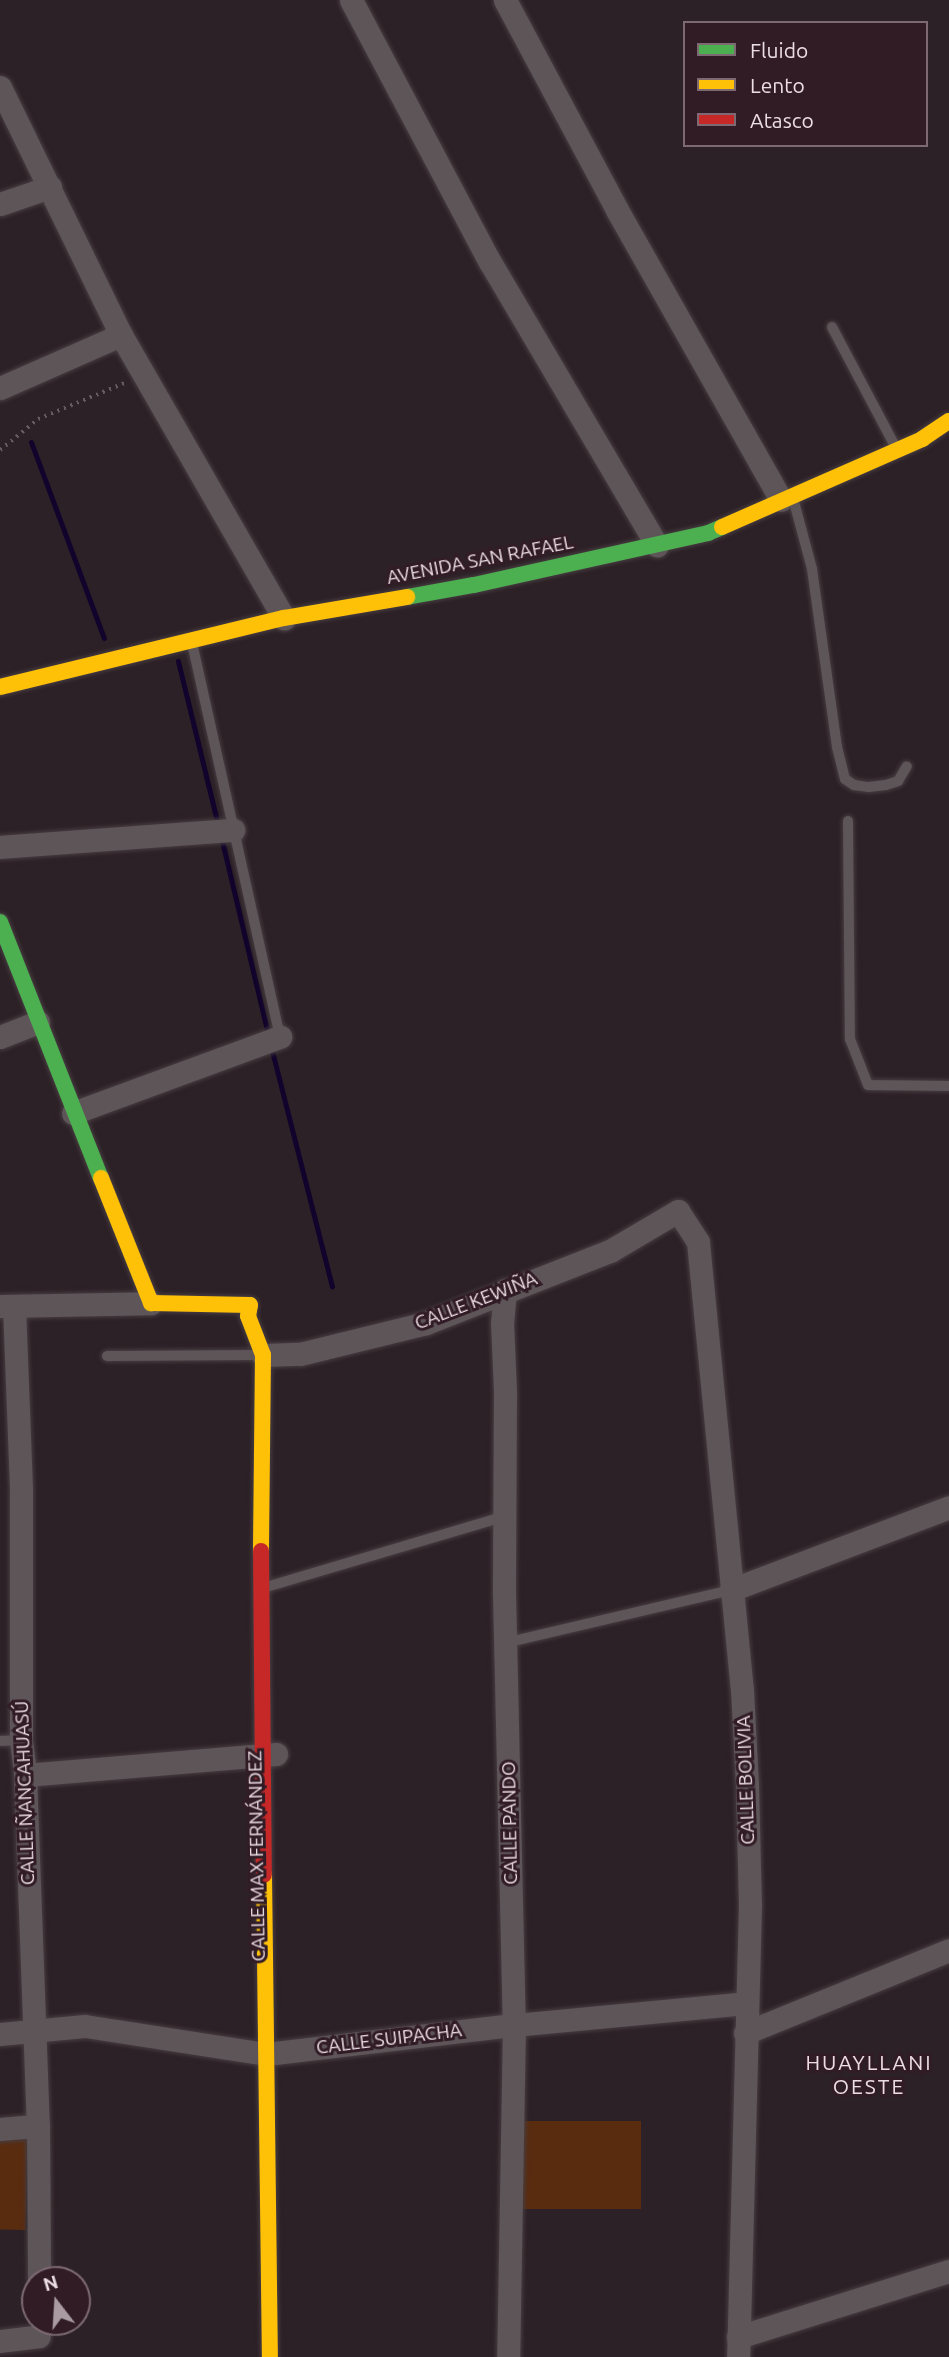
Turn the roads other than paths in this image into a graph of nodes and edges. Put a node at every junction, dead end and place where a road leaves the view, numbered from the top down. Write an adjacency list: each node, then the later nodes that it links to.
1 (351, 0): 12 (street)
2 (505, 0): 11 (street)
3 (0, 87): 4 (street)
4 (50, 187): 5 (street); 7 (street)
5 (0, 204)
6 (832, 327): 10 (lane)
7 (121, 335): 8 (street); 13 (street)
8 (0, 387)
9 (949, 421): 10 (street, AVENIDA SAN RAFAEL)
10 (897, 450): 11 (street, AVENIDA SAN RAFAEL)
11 (786, 497): 12 (street, AVENIDA SAN RAFAEL); 16 (lane)
12 (657, 546): 13 (street, AVENIDA SAN RAFAEL)
13 (284, 618): 14 (street, AVENIDA SAN RAFAEL)
14 (191, 640): 15 (street, AVENIDA SAN RAFAEL); 18 (lane)
15 (0, 687)
16 (907, 766)
17 (848, 821): 24 (lane)
18 (233, 830): 19 (street); 23 (lane)
19 (0, 847)
20 (0, 922): 21 (street)
21 (38, 1022): 22 (street); 25 (street)
22 (0, 1037)
23 (281, 1037): 25 (street)
24 (949, 1086)
25 (73, 1113): 28 (street)
26 (678, 1211): 27 (street, CALLE KEWIÑA); 37 (street, CALLE BOLIVIA)
27 (505, 1290): 30 (street, CALLE KEWIÑA); 33 (street, CALLE PANDO)
28 (151, 1303): 29 (street); 30 (street)
29 (7, 1306): 38 (street, CALLE ÑANCAHUASÚ)
30 (270, 1355): 31 (lane); 34 (street); 36 (street, CALLE MAX FERNÁNDEZ)
31 (107, 1356)
32 (949, 1507): 37 (street)
33 (505, 1516): 35 (lane); 39 (street, CALLE PANDO)
34 (278, 1543)
35 (278, 1577): 36 (lane); 41 (street, CALLE MAX FERNÁNDEZ)
36 (261, 1588): 41 (street, CALLE MAX FERNÁNDEZ)
37 (731, 1590): 39 (lane); 44 (street, CALLE BOLIVIA)
38 (10, 1605): 40 (street, CALLE ÑANCAHUASÚ)
39 (505, 1643): 45 (street, CALLE PANDO)
40 (10, 1740): 42 (street, CALLE ÑANCAHUASÚ)
41 (269, 1754): 42 (street); 49 (street, CALLE MAX FERNÁNDEZ)
42 (25, 1774): 46 (street, CALLE ÑANCAHUASÚ)
43 (949, 1950): 47 (street)
44 (746, 2003): 45 (street, CALLE SUIPACHA); 47 (street, CALLE BOLIVIA)
45 (514, 2025): 49 (street, CALLE SUIPACHA); 59 (street, CALLE PANDO)
46 (34, 2031): 48 (street, CALLE SUIPACHA); 49 (street, CALLE SUIPACHA); 50 (street, CALLE ÑANCAHUASÚ)
47 (745, 2033): 56 (street, CALLE BOLIVIA)
48 (0, 2034)
49 (273, 2053): 57 (street, CALLE MAX FERNÁNDEZ); 58 (street, CALLE MAX FERNÁNDEZ)
50 (38, 2126): 51 (street); 52 (street, CALLE ÑANCAHUASÚ)
51 (0, 2129)
52 (39, 2266)
53 (949, 2271): 56 (street)
54 (39, 2339): 55 (street)
55 (0, 2341)
56 (738, 2347)
57 (270, 2357)
58 (284, 2357)
59 (508, 2357)

